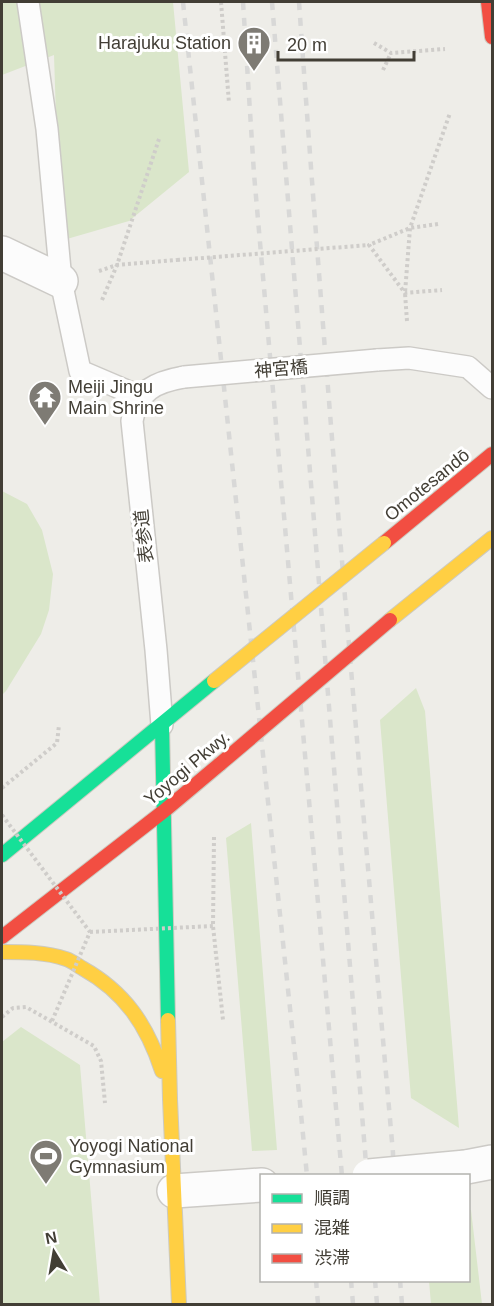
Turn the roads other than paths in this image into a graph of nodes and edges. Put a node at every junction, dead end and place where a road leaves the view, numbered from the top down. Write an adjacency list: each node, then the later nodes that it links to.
1 (28, 2): 5 (lane)
2 (488, 2): 3 (main road)
3 (492, 37)
4 (2, 253): 5 (street)
5 (61, 281): 7 (lane)
6 (492, 388): 7 (lane, 神宮橋, bridge)
7 (141, 397): 10 (lane, 表参道)
8 (492, 454): 10 (main road, Omotesandō, bridge)
9 (492, 538): 11 (main road, Yoyogi Pkwy., bridge)
10 (162, 725): 11 (main road); 12 (main road)
11 (164, 811): 13 (main road, Yoyogi Pkwy.); 15 (main road)
12 (2, 855)
13 (2, 937)
14 (2, 952): 15 (main road)
15 (170, 1099): 19 (main road)
16 (479, 1164): 17 (street, bridge)
17 (387, 1174)
18 (254, 1186): 19 (street)
19 (174, 1191): 20 (main road)
20 (179, 1305)

